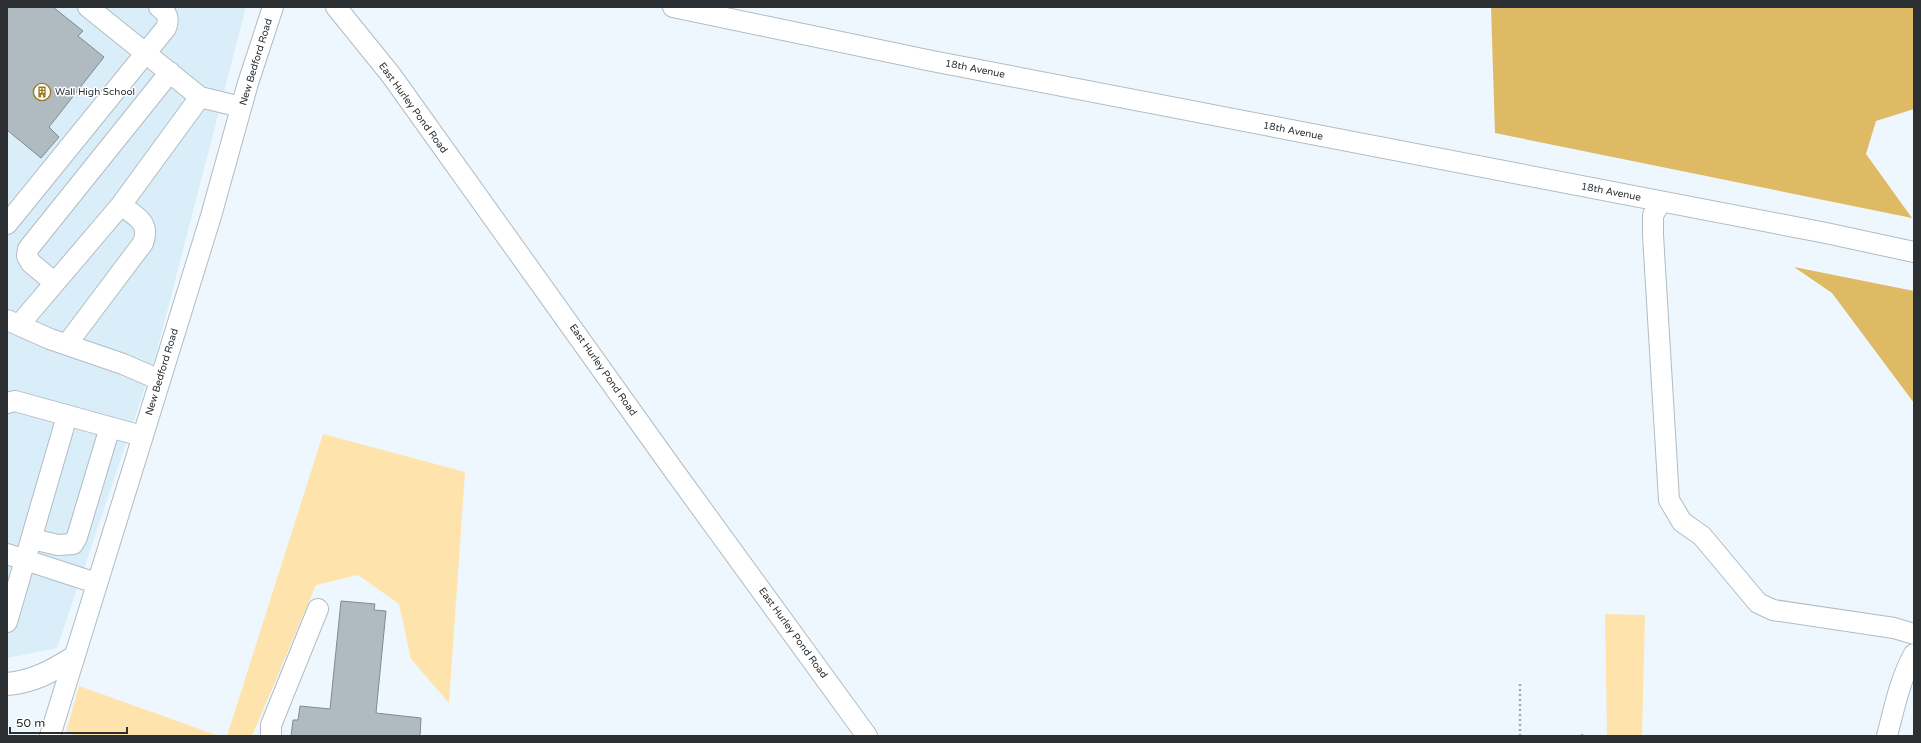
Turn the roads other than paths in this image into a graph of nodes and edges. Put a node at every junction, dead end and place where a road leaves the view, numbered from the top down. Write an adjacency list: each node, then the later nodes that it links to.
1 (88, 7): 6 (street)
2 (159, 7): 6 (street)
3 (273, 7): 9 (street, New Bedford Road)
4 (336, 7): 34 (street, East Hurley Pond Road)
5 (673, 7): 10 (street, 18th Avenue)
6 (146, 53): 7 (street); 12 (street)
7 (170, 72): 8 (street); 14 (street)
8 (200, 97): 9 (street); 11 (street)
9 (241, 107): 17 (street, New Bedford Road)
10 (1661, 202): 13 (street, 18th Avenue); 28 (street)
11 (121, 205): 14 (street); 16 (street)
12 (7, 224)
13 (1914, 252)
14 (55, 283): 15 (street)
15 (13, 323): 16 (street)
16 (67, 344): 17 (street)
17 (160, 380): 21 (street, New Bedford Road)
18 (7, 403): 19 (street)
19 (67, 416): 20 (street); 22 (street)
20 (110, 427): 21 (street); 22 (street)
21 (142, 436): 25 (street, New Bedford Road)
22 (32, 539): 24 (street)
23 (7, 554): 24 (street)
24 (26, 560): 25 (street); 27 (street)
25 (96, 583): 30 (street, New Bedford Road)
26 (318, 610): 33 (street)
27 (7, 622)
28 (1914, 634)
29 (1914, 654): 35 (street)
30 (73, 658): 31 (highway); 32 (street, New Bedford Road)
31 (7, 684)
32 (50, 736)
33 (271, 736)
34 (867, 736)
35 (1887, 736)

